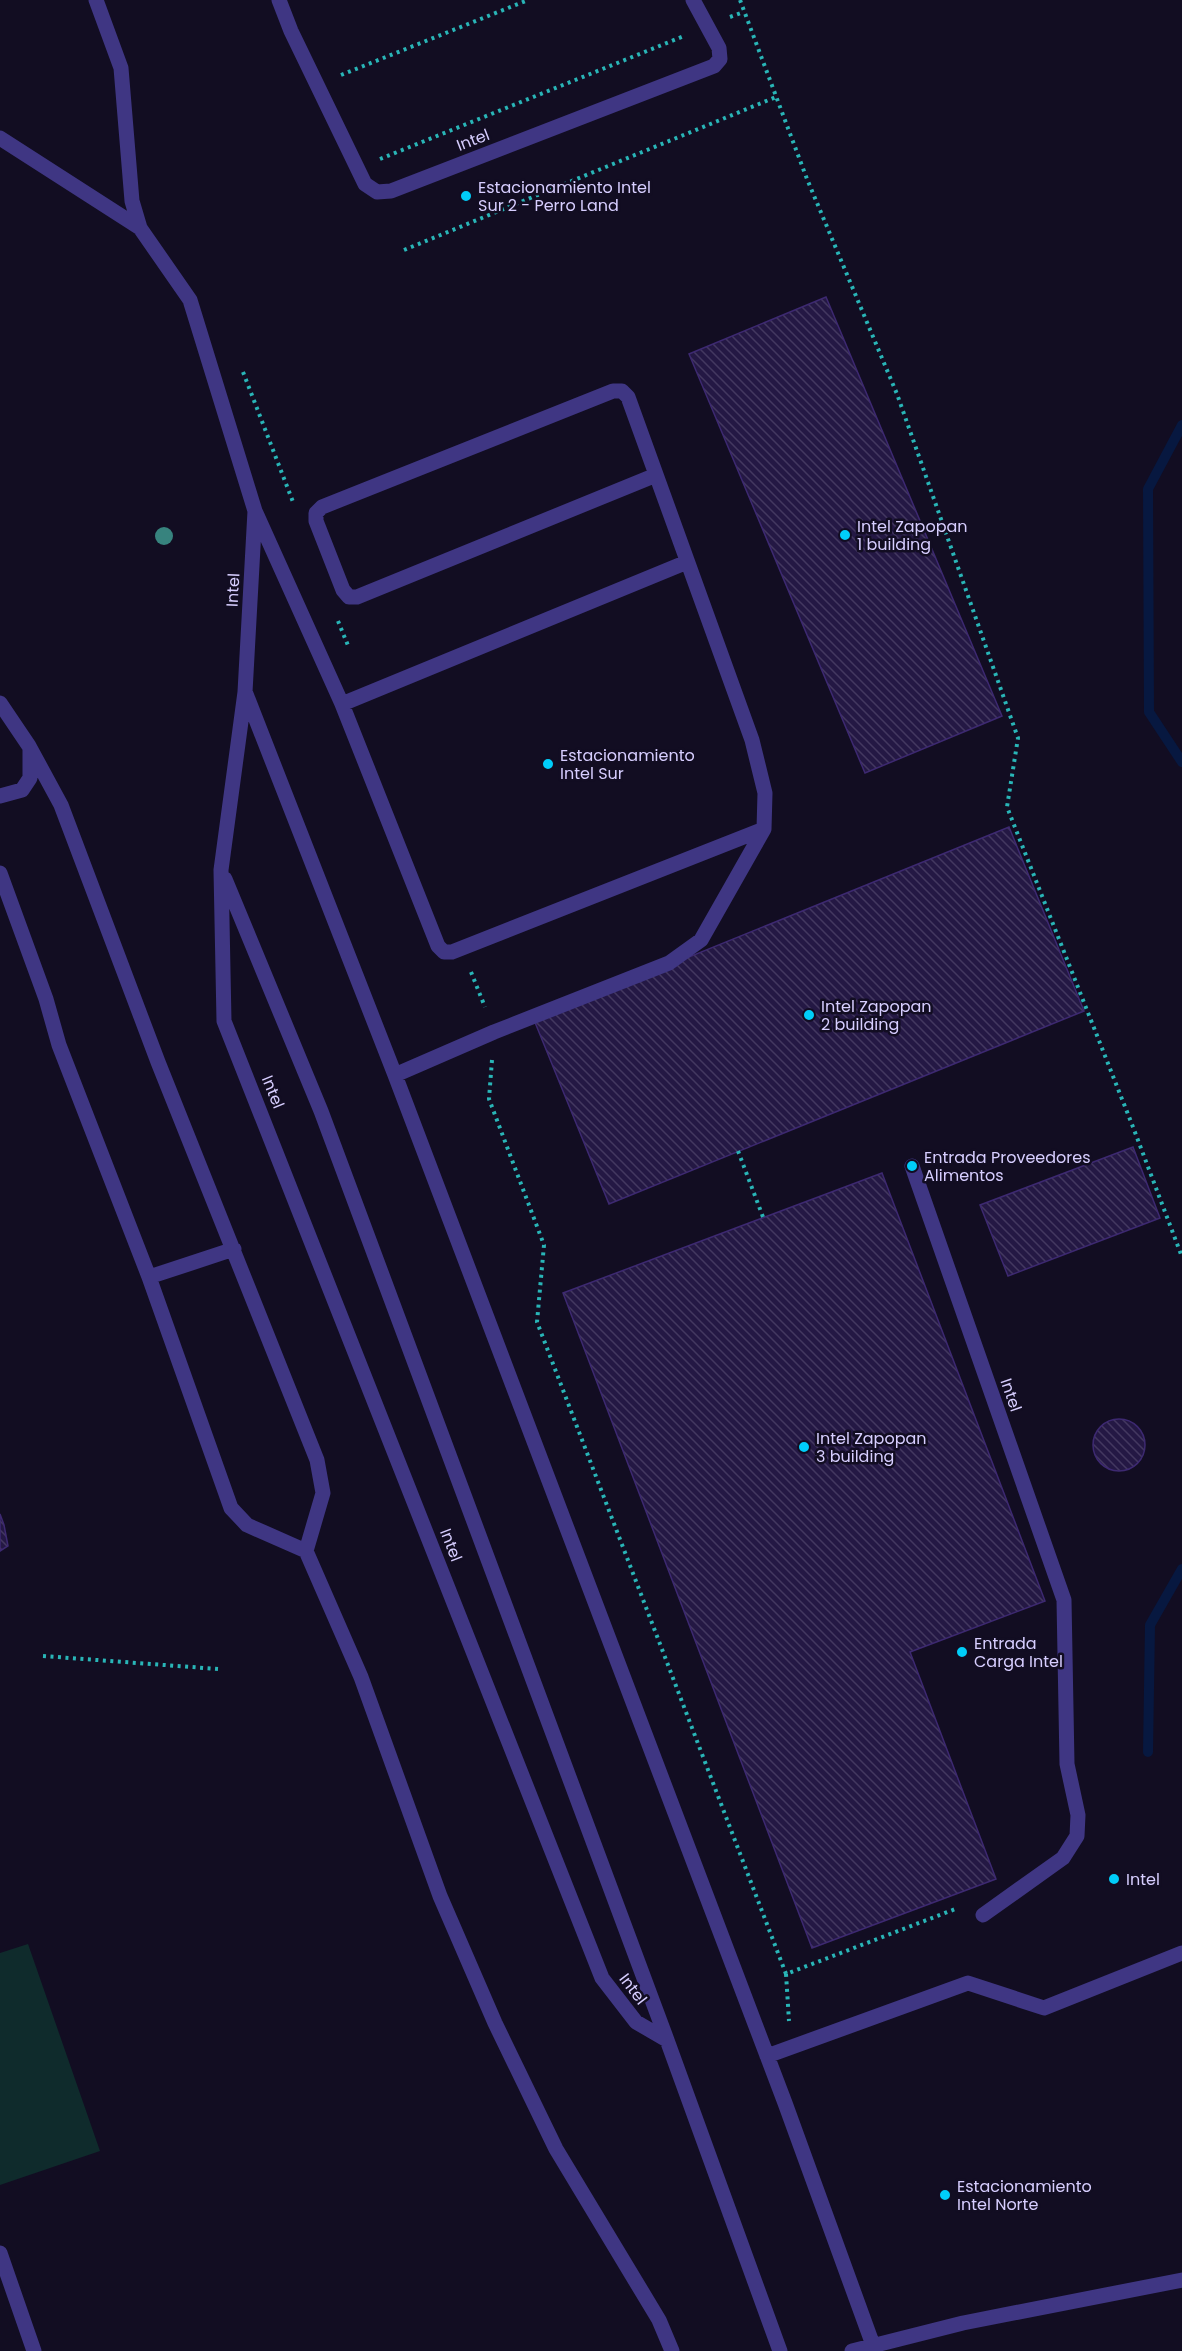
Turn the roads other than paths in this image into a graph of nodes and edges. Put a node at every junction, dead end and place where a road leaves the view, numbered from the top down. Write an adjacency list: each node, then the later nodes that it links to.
1 (96, 0): 5 (lane, Intel)
2 (279, 0): 3 (lane, Intel)
3 (693, 0)
4 (0, 138): 5 (lane, Intel)
5 (140, 228): 7 (lane, Intel)
6 (656, 475): 6 (lane); 8 (lane)
7 (255, 511): 9 (lane, Intel); 11 (lane)
8 (687, 562): 11 (lane); 14 (lane)
9 (245, 692): 15 (lane, Intel); 17 (lane, Intel)
10 (0, 703): 12 (lane)
11 (342, 704): 14 (lane)
12 (30, 746): 13 (lane); 19 (lane)
13 (0, 796)
14 (764, 829): 17 (lane)
15 (221, 870): 24 (lane, Intel); 24 (lane, Intel)
16 (0, 873): 20 (lane)
17 (395, 1076): 25 (lane, Intel)
18 (912, 1166): 22 (lane, Intel)
19 (234, 1249): 20 (lane); 21 (lane)
20 (149, 1277): 21 (lane)
21 (306, 1551): 30 (lane)
22 (983, 1915)
23 (1182, 1953): 25 (lane)
24 (667, 2040): 31 (lane)
25 (767, 2056): 28 (lane, Intel)
26 (0, 2253): 29 (lane)
27 (1182, 2280): 28 (lane)
28 (873, 2345): 32 (lane)
29 (34, 2351)
30 (672, 2351)
31 (780, 2351)
32 (852, 2351)

